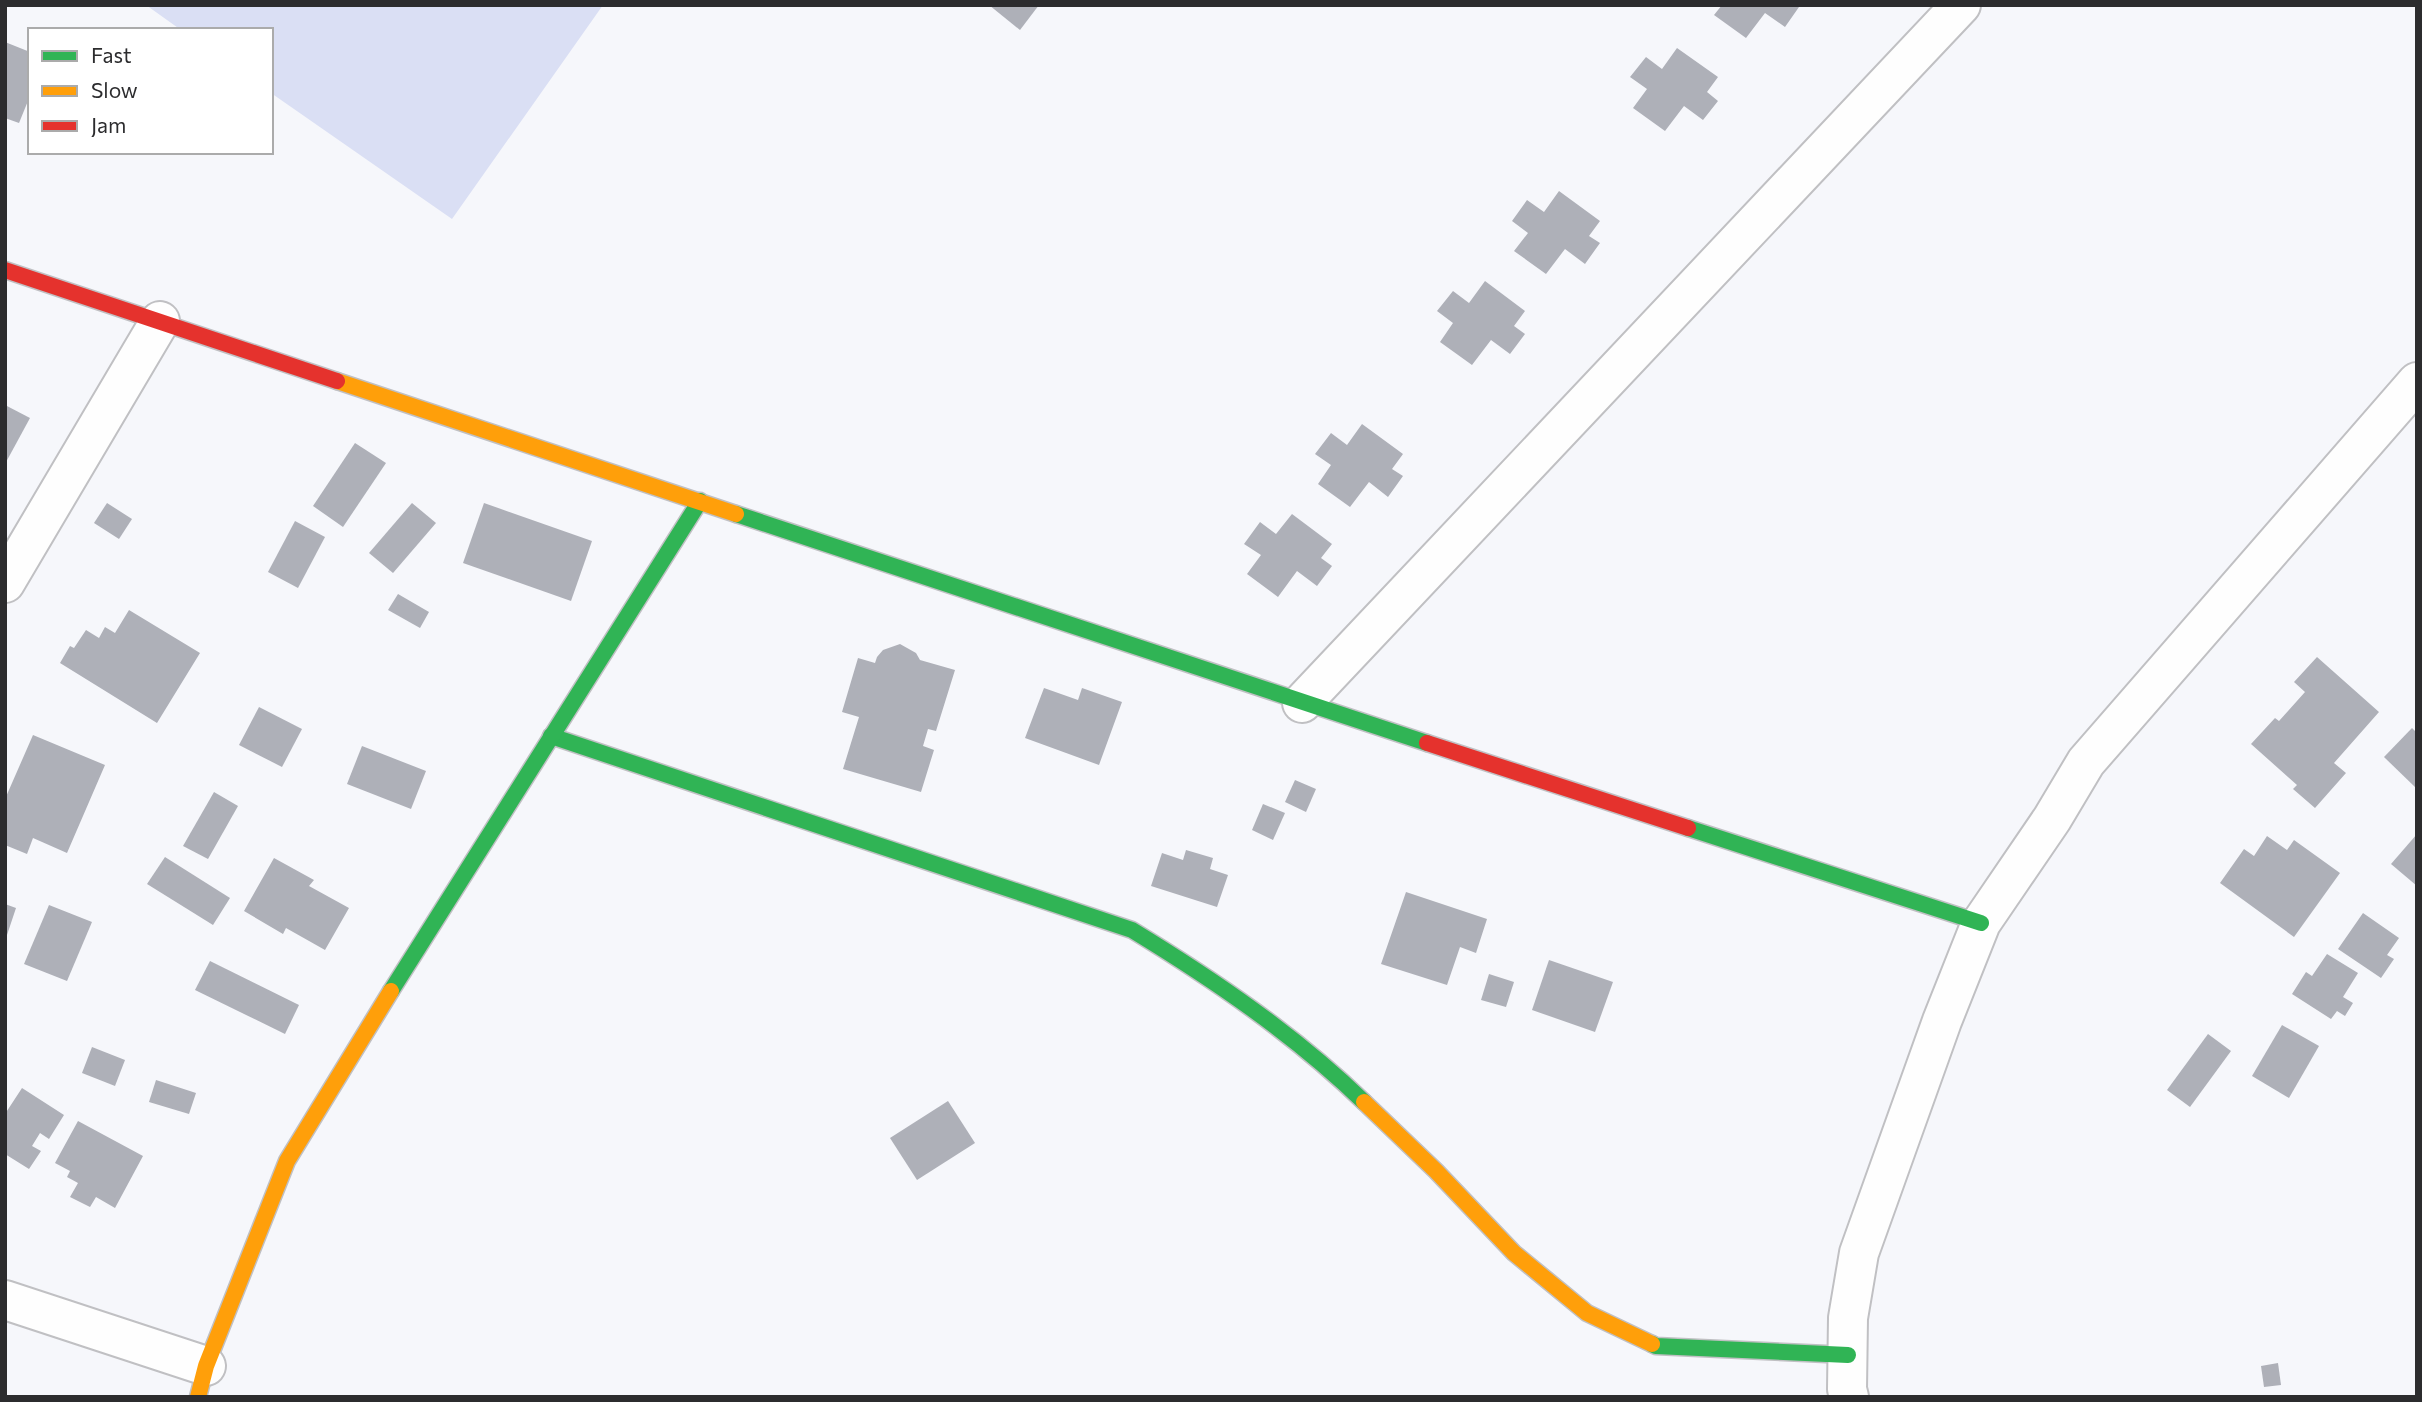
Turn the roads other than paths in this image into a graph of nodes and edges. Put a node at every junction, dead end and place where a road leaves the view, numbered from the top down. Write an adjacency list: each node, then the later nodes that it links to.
1 (1961, 5): 7 (street)
2 (5, 270): 3 (street)
3 (160, 321): 5 (street); 6 (street)
4 (2417, 382): 9 (street)
5 (700, 501): 7 (street); 8 (street)
6 (5, 583)
7 (1302, 703): 9 (street)
8 (551, 736): 11 (street); 12 (street)
9 (1981, 923): 11 (street)
10 (5, 1300): 12 (street)
11 (1848, 1355): 13 (street)
12 (202, 1382)
13 (1850, 1397)

